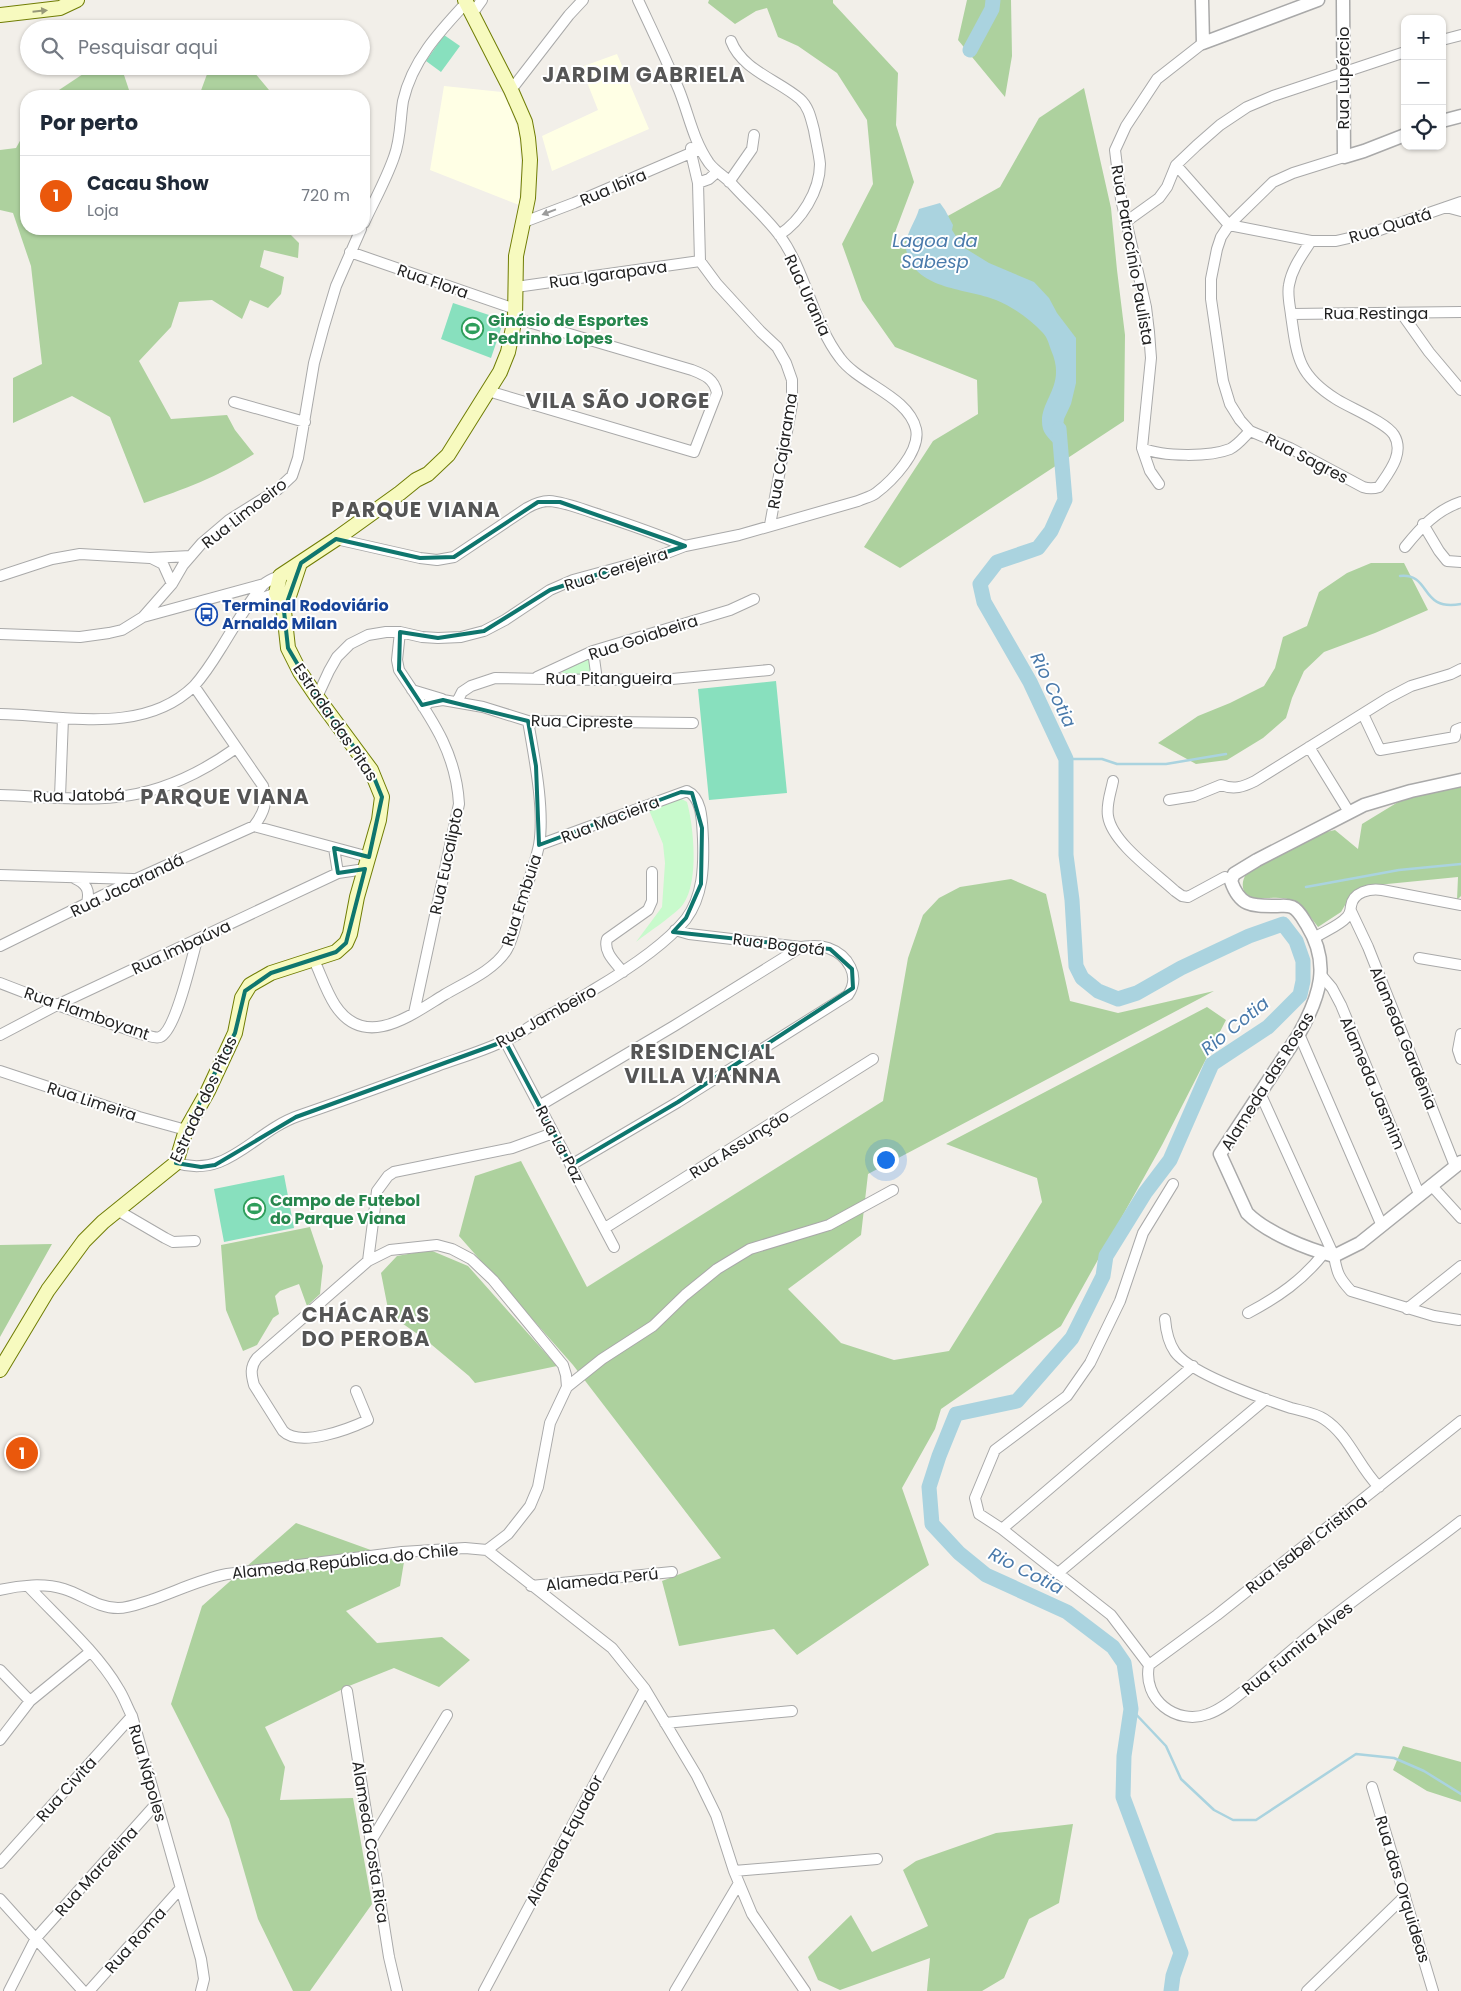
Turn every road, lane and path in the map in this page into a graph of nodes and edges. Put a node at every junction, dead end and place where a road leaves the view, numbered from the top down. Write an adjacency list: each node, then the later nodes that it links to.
1 (77, 0): 9 (main road, one-way to 1)
2 (482, 0): 8 (street)
3 (583, 0): 16 (street)
4 (638, 0): 21 (street)
5 (1202, 0): 13 (street)
6 (1318, 0): 13 (street, Rua Patrocínio Paulista)
7 (1343, 0): 15 (street, Rua Lupércio)
8 (468, 6): 16 (main road); 29 (street)
9 (0, 15)
10 (1461, 35): 11 (street)
11 (1446, 39)
12 (731, 41): 35 (street)
13 (1203, 43): 31 (street, Rua Patrocínio Paulista)
14 (1401, 53): 15 (street)
15 (1344, 72): 22 (street, Rua Lupércio); 23 (street)
16 (511, 90): 32 (main road)
17 (1461, 116): 18 (street)
18 (1446, 120)
19 (754, 135): 25 (street)
20 (1401, 137): 22 (street)
21 (696, 151): 24 (street, Rua Urania); 26 (street); 32 (street, Rua Ibira, one-way to 32)
22 (1344, 157): 33 (street)
23 (1176, 165): 31 (street); 33 (street)
24 (717, 172): 25 (street, Rua Urania); 26 (street)
25 (730, 182): 35 (street, Rua Urania)
26 (698, 183): 38 (street)
27 (1461, 202): 28 (street, Rua Quatá)
28 (1446, 207): 30 (street); 36 (street, Rua Quatá)
29 (370, 210)
30 (1461, 211)
31 (1126, 221): 50 (street, Rua Patrocínio Paulista)
32 (524, 222): 39 (main road)
33 (1229, 224): 36 (street, Rua Quatá); 49 (street)
34 (358, 235): 37 (street, Rua Limoeiro)
35 (779, 235): 48 (street, Rua Urania)
36 (1311, 241): 42 (street)
37 (350, 252): 41 (street, Rua Flora); 47 (street, Rua Limoeiro)
38 (700, 261): 39 (street, Rua Igarapava); 54 (street, Rua Cajarama)
39 (516, 287): 41 (main road)
40 (1461, 312): 43 (street, Rua Restinga)
41 (515, 314): 45 (main road); 45 (street, Rua Flora)
42 (1291, 314): 43 (street, Rua Restinga); 49 (street, Rua Sagres)
43 (1402, 314): 44 (street)
44 (1461, 390)
45 (488, 391): 55 (main road)
46 (234, 402): 47 (street)
47 (305, 422): 58 (street, Rua Limoeiro)
48 (917, 430): 54 (street, Rua Cerejeira)
49 (1250, 431): 50 (street)
50 (1142, 448): 51 (street)
51 (1159, 484)
52 (1461, 502): 53 (street)
53 (1423, 524): 57 (street); 60 (street)
54 (770, 525): 56 (street, Rua Cerejeira)
55 (336, 540): 56 (street); 62 (main road)
56 (685, 546): 70 (street, Rua Cerejeira)
57 (1405, 547)
58 (191, 556): 59 (street); 63 (street, Rua Limoeiro)
59 (150, 558): 61 (street); 63 (street)
60 (1461, 562)
61 (0, 576)
62 (286, 577): 64 (street); 65 (main road); 68 (main road, Estrada das Pitas)
63 (172, 584): 69 (street, Rua Limoeiro)
64 (264, 584): 67 (street); 69 (street)
65 (276, 593): 67 (street); 68 (main road, Estrada das Pitas)
66 (754, 599): 72 (street, Rua Goiabeira)
67 (252, 602): 77 (street)
68 (284, 612): 79 (main road, Estrada das Pitas)
69 (143, 617): 71 (street)
70 (400, 632): 78 (street, Rua Eucalipto); 79 (street, Rua Cerejeira)
71 (0, 634)
72 (593, 651): 75 (street, Rua Goiabeira); 76 (street)
73 (1461, 669): 84 (street)
74 (769, 670): 76 (street, Rua Pitangueira)
75 (533, 678): 76 (street, Rua Pitangueira); 81 (street, Rua Pitangueira)
76 (597, 680)
77 (194, 686): 85 (street); 90 (street)
78 (412, 690): 80 (street, Rua Cipreste); 82 (street, Rua Eucalipto)
79 (317, 697): 101 (main road, Estrada das Pitas)
80 (443, 700): 81 (street, Rua Cipreste); 82 (street, Rua Cipreste)
81 (458, 702): 86 (street, Rua Cipreste)
82 (423, 707): 123 (street, Rua Eucalipto)
83 (0, 714): 85 (street)
84 (1363, 714): 88 (street); 89 (street)
85 (63, 718): 95 (street)
86 (528, 721): 87 (street, Rua Cipreste); 99 (street, Rua Embuia)
87 (693, 723)
88 (1461, 728)
89 (1309, 747): 96 (street); 97 (street)
90 (236, 748): 95 (street, Rua Jatobá); 98 (street)
91 (1113, 780): 105 (street)
92 (1461, 780): 97 (street)
93 (681, 792): 99 (street, Rua Macieira); 111 (street, Rua Jambeiro)
94 (0, 795): 95 (street, Rua Jatobá)
95 (60, 797)
96 (1169, 800)
97 (1349, 812): 112 (street, Alameda das Rosas)
98 (254, 826): 100 (street); 107 (street, Rua Jacarandá)
99 (539, 845): 123 (street, Rua Embuia)
100 (334, 848): 101 (street); 102 (street)
101 (367, 863): 102 (street, Rua Imbaúva); 117 (main road, Estrada das Pitas)
102 (338, 872): 113 (street, Rua Imbaúva)
103 (652, 872): 119 (street)
104 (0, 875): 106 (street)
105 (1225, 877)
106 (74, 878): 107 (street); 108 (street)
107 (136, 879): 108 (street, Rua Jacarandá)
108 (87, 903): 114 (street, Rua Jacarandá)
109 (1461, 905): 110 (street)
110 (1351, 911): 112 (street); 136 (street, Alameda Gardênia)
111 (675, 930): 115 (street, Rua Bogotá); 119 (street, Rua Jambeiro)
112 (1314, 938): 120 (street, Alameda das Rosas)
113 (197, 940): 122 (street, Rua Imbaúva); 122 (street, Rua Flamboyant)
114 (0, 946)
115 (801, 947): 132 (street); 137 (street, Rua Bogotá)
116 (1419, 958): 118 (street)
117 (314, 960): 123 (street, Rua Embuia); 133 (main road, Estrada dos Pitas)
118 (1461, 965)
119 (623, 972): 127 (street, Rua Jambeiro)
120 (1322, 975): 124 (street, Alameda das Rosas); 141 (street, Alameda Jasmim)
121 (0, 983): 122 (street, Rua Flamboyant)
122 (57, 1005): 125 (street, Rua Imbaúva)
123 (414, 1013)
124 (1300, 1034): 131 (street, Alameda das Rosas); 144 (street)
125 (0, 1035)
126 (1461, 1036): 128 (street)
127 (505, 1041): 132 (street, Rua La Paz); 135 (street, Rua Jambeiro)
128 (1461, 1059)
129 (873, 1060): 145 (street, Rua Assunção)
130 (0, 1070): 133 (street, Rua Limeira)
131 (1260, 1093): 148 (street); 148 (street, Alameda das Rosas)
132 (539, 1106): 134 (street, Rua La Paz)
133 (186, 1130): 135 (main road, Estrada dos Pitas)
134 (554, 1132): 137 (street, Rua La Paz); 149 (street)
135 (176, 1163): 142 (main road, Estrada dos Pitas)
136 (1458, 1164): 139 (street)
137 (571, 1165): 145 (street, Rua La Paz)
138 (1173, 1184): 163 (street)
139 (1431, 1184): 141 (street); 143 (street)
140 (893, 1190): 157 (street)
141 (1419, 1194): 144 (street)
142 (117, 1210): 146 (street); 156 (main road, Estrada dos Pitas)
143 (1461, 1218)
144 (1382, 1226): 148 (street)
145 (605, 1228): 147 (street, Rua La Paz)
146 (195, 1242)
147 (614, 1247)
148 (1329, 1255): 151 (street); 152 (street)
149 (368, 1262): 157 (street); 158 (street)
150 (1461, 1266): 151 (street)
151 (1408, 1309): 154 (street)
152 (1248, 1313)
153 (1165, 1319): 155 (street)
154 (1459, 1320)
155 (1193, 1366): 159 (street); 163 (street)
156 (0, 1370)
157 (567, 1386): 164 (street)
158 (356, 1391)
159 (1266, 1399): 161 (street); 166 (street)
160 (1461, 1421): 161 (street, Rua Isabel Cristina)
161 (1378, 1487): 171 (street, Rua Isabel Cristina)
162 (1461, 1521): 171 (street, Rua Fumira Alves)
163 (1002, 1529): 166 (street)
164 (487, 1550): 167 (street, Alameda República do Chile); 168 (street)
165 (672, 1572): 168 (street, Alameda Perú)
166 (1057, 1574): 171 (street)
167 (28, 1586): 169 (street, Alameda República do Chile); 170 (street, Rua Nápoles)
168 (531, 1586): 173 (street)
169 (0, 1590)
170 (90, 1652): 175 (street); 178 (street, Rua Nápoles)
171 (1150, 1665)
172 (0, 1670): 175 (street)
173 (645, 1689): 179 (street); 197 (street, Alameda Equador)
174 (347, 1692): 183 (street, Alameda Costa Rica)
175 (30, 1701): 180 (street)
176 (792, 1711): 179 (street)
177 (447, 1715): 183 (street)
178 (132, 1716): 182 (street, Rua Nápoles); 185 (street, Rua Civita)
179 (665, 1723): 186 (street)
180 (0, 1740)
181 (1372, 1786): 189 (street, Rua das Orquideas)
182 (156, 1804): 188 (street, Rua Nápoles); 191 (street, Rua Marcelina)
183 (370, 1840): 196 (street, Alameda Costa Rica)
184 (877, 1859): 186 (street)
185 (0, 1863)
186 (734, 1871): 187 (street)
187 (738, 1883): 198 (street); 199 (street)
188 (180, 1889): 194 (street, Rua Roma); 195 (street, Rua Nápoles)
189 (1405, 1896): 200 (street); 201 (street, Rua das Orquideas)
190 (0, 1899): 191 (street)
191 (36, 1938): 192 (street); 193 (street)
192 (8, 1991)
193 (82, 1991)
194 (89, 1991)
195 (201, 1991)
196 (397, 1991)
197 (484, 1991)
198 (675, 1991)
199 (805, 1991)
200 (1307, 1991)
201 (1433, 1991)

